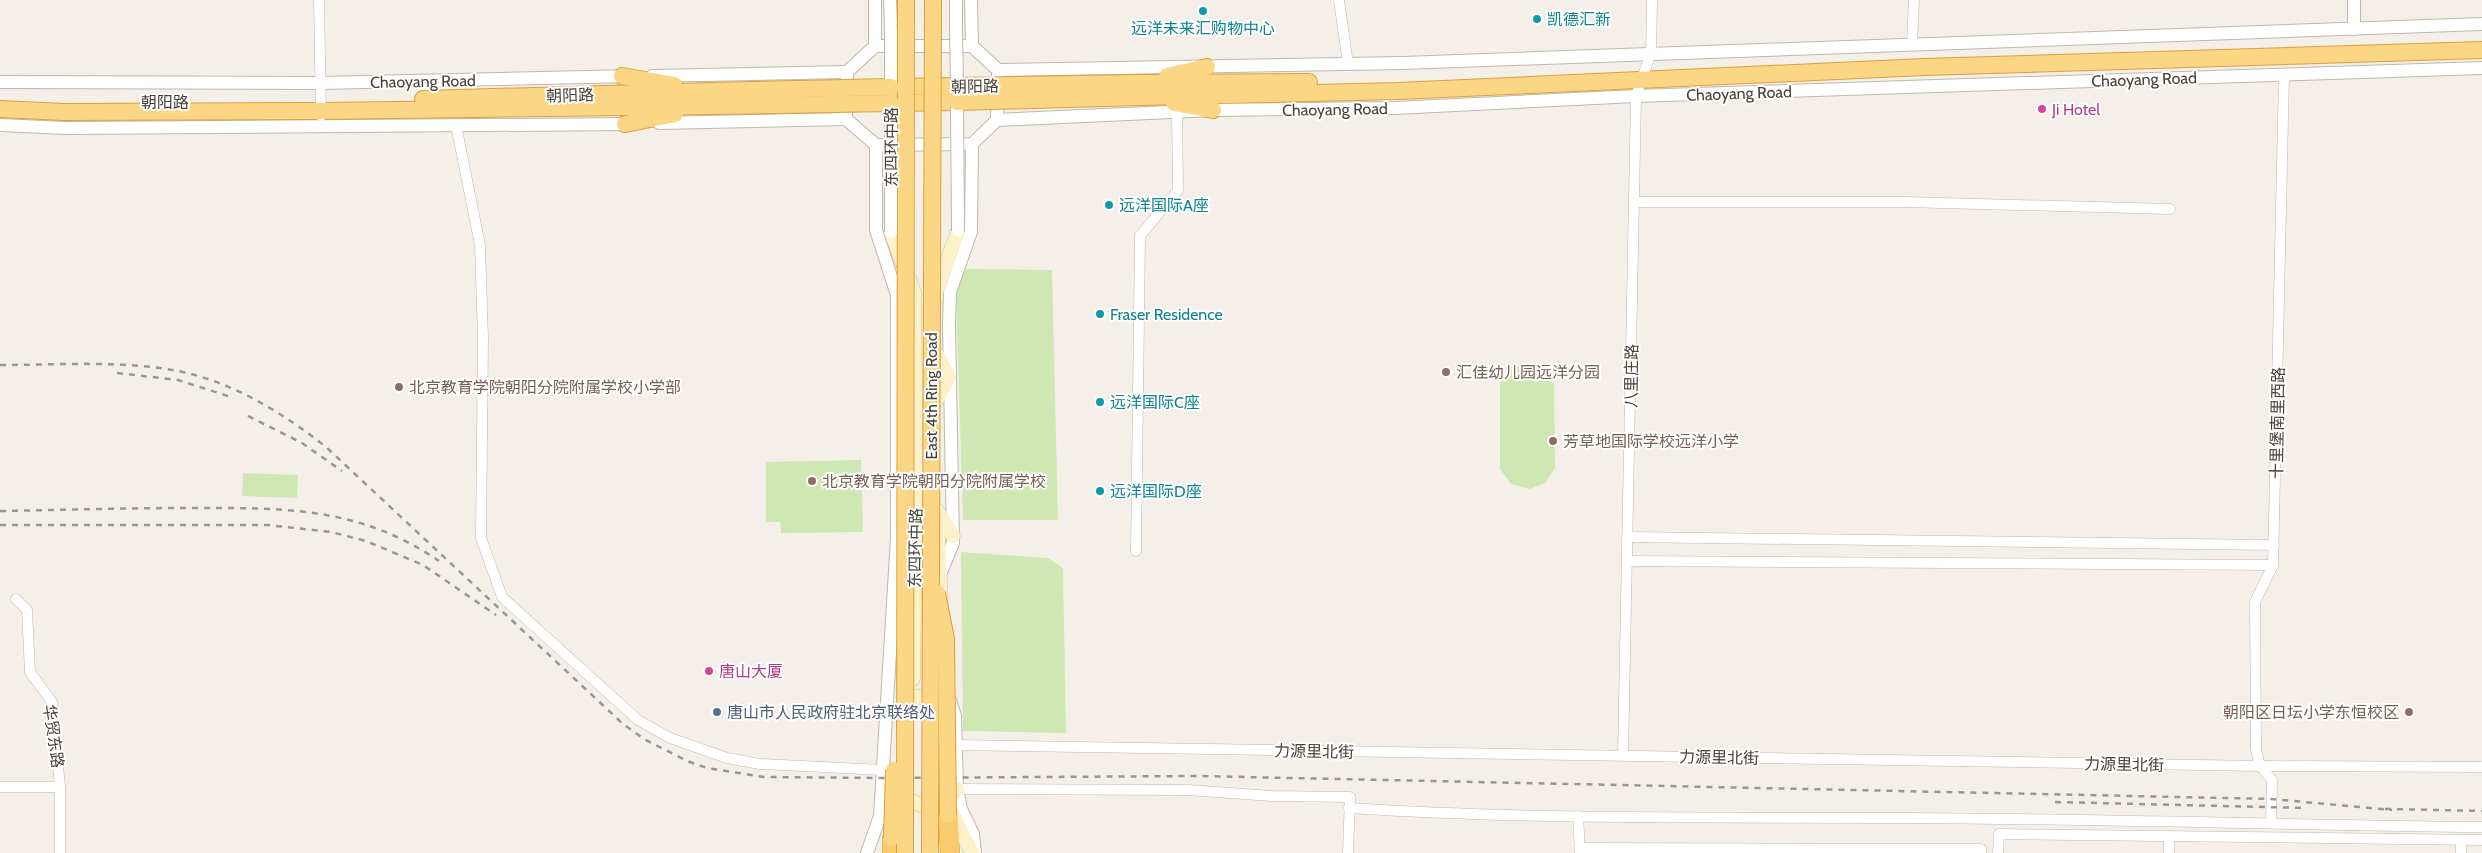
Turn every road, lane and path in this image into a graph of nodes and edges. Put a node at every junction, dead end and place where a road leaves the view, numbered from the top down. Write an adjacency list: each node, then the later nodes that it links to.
1 (319, 0): 29 (street)
2 (876, 0): 16 (street)
3 (890, 0): 32 (street, 东四环中路, bridge)
4 (906, 0): 59 (highway, East 4th Ring Road, bridge)
5 (933, 0): 58 (highway, East 4th Ring Road, bridge)
6 (956, 0): 31 (street, 东四环中路, bridge)
7 (971, 0): 17 (street)
8 (1339, 0): 20 (street)
9 (1652, 0): 19 (street, 八里庄路)
10 (1914, 0): 15 (street)
11 (2354, 0): 13 (street)
12 (2482, 24): 13 (street)
13 (2354, 29): 15 (street)
14 (2482, 40): 28 (highway, Chaoyang Road)
15 (1912, 44): 19 (street)
16 (875, 46): 17 (street); 24 (street)
17 (972, 46): 23 (street)
18 (2482, 50): 28 (highway, Chaoyang Road)
19 (1651, 53): 20 (street); 28 (street, 八里庄路)
20 (1348, 64): 21 (street)
21 (1207, 67): 23 (street); 30 (highway)
22 (2482, 68): 25 (street, Chaoyang Road)
23 (998, 70): 40 (street)
24 (846, 72): 26 (street, Chaoyang Road); 39 (street)
25 (2284, 75): 28 (street, Chaoyang Road); 56 (street, 十里堡南里西路)
26 (622, 76): 29 (street, Chaoyang Road); 33 (highway)
27 (0, 82): 29 (street, Chaoyang Road)
28 (1641, 82): 30 (highway, Chaoyang Road); 36 (street, Chaoyang Road); 46 (street, 八里庄路)
29 (320, 83): 38 (street)
30 (1140, 90): 31 (highway, 朝阳路, bridge); 36 (highway)
31 (957, 94): 32 (highway, 朝阳路, bridge); 48 (street, 东四环中路, bridge)
32 (891, 95): 33 (highway, 朝阳路, bridge); 49 (street, 东四环中路, bridge)
33 (711, 99): 38 (highway, 朝阳路); 41 (highway)
34 (0, 100): 38 (highway, 朝阳路)
35 (0, 109): 38 (highway, 朝阳路)
36 (1213, 110): 37 (street, Chaoyang Road)
37 (1177, 112): 40 (street, Chaoyang Road); 57 (street)
38 (320, 113): 42 (street); 43 (street)
39 (846, 119): 41 (street); 45 (street)
40 (997, 120): 44 (street)
41 (625, 124): 43 (street)
42 (0, 125)
43 (456, 125): 71 (street)
44 (972, 144): 45 (street); 51 (street, 东四环中路)
45 (876, 145): 71 (street, 东四环中路)
46 (1634, 202): 47 (street); 55 (street, 八里庄路)
47 (2170, 209)
48 (958, 231): 50 (main road, 东四环中路)
49 (890, 232): 65 (main road, 东四环中路)
50 (936, 353): 51 (main road); 52 (main road, 东四环中路)
51 (949, 376): 52 (main road); 54 (street, 东四环中路)
52 (936, 401): 53 (main road, 东四环中路)
53 (936, 509): 54 (main road); 62 (main road, 东四环中路)
54 (953, 536): 62 (street, 东四环中路)
55 (1627, 537): 56 (street); 60 (street, 八里庄路)
56 (2274, 545): 61 (street, 十里堡南里西路)
57 (1136, 551)
58 (930, 555): 76 (highway, bridge); 89 (highway, East 4th Ring Road, bridge)
59 (905, 556): 84 (highway, bridge); 88 (highway, East 4th Ring Road, bridge)
60 (1627, 561): 61 (street); 68 (street, 八里庄路)
61 (2273, 565): 69 (street, 十里堡南里西路)
62 (940, 572): 64 (main road, 东四环中路)
63 (16, 599): 73 (street, 华贸东路)
64 (942, 676): 66 (main road, 东四环中路); 67 (street, 东四环中路)
65 (913, 697): 66 (main road); 75 (main road, 东四环中路)
66 (942, 697): 76 (main road, 东四环中路)
67 (956, 745): 68 (street, 力源里北街); 74 (street, 东四环中路)
68 (1623, 756): 69 (street, 力源里北街)
69 (2260, 766): 70 (street, 力源里北街); 79 (street)
70 (2482, 767)
71 (883, 770): 87 (street, 东四环中路)
72 (0, 786): 73 (street)
73 (60, 787): 86 (street, 华贸东路)
74 (957, 789): 76 (main road); 77 (street); 92 (street, 东四环中路)
75 (910, 800): 76 (main road); 84 (main road, 东四环中路)
76 (947, 808): 90 (highway); 91 (highway); 92 (main road, 东四环中路)
77 (1349, 808): 78 (street); 93 (street)
78 (1578, 816): 79 (street); 85 (street)
79 (2271, 823): 80 (street)
80 (2482, 827)
81 (2169, 836): 82 (street); 95 (street); 96 (street)
82 (2461, 840): 83 (street); 97 (street)
83 (2482, 840)
84 (889, 849)
85 (1580, 850): 94 (street)
86 (60, 853)
87 (866, 853)
88 (905, 853)
89 (930, 853)
90 (950, 853)
91 (956, 853)
92 (973, 853)
93 (1348, 853)
94 (1980, 853)
95 (1998, 853)
96 (2170, 853)
97 (2461, 853)

